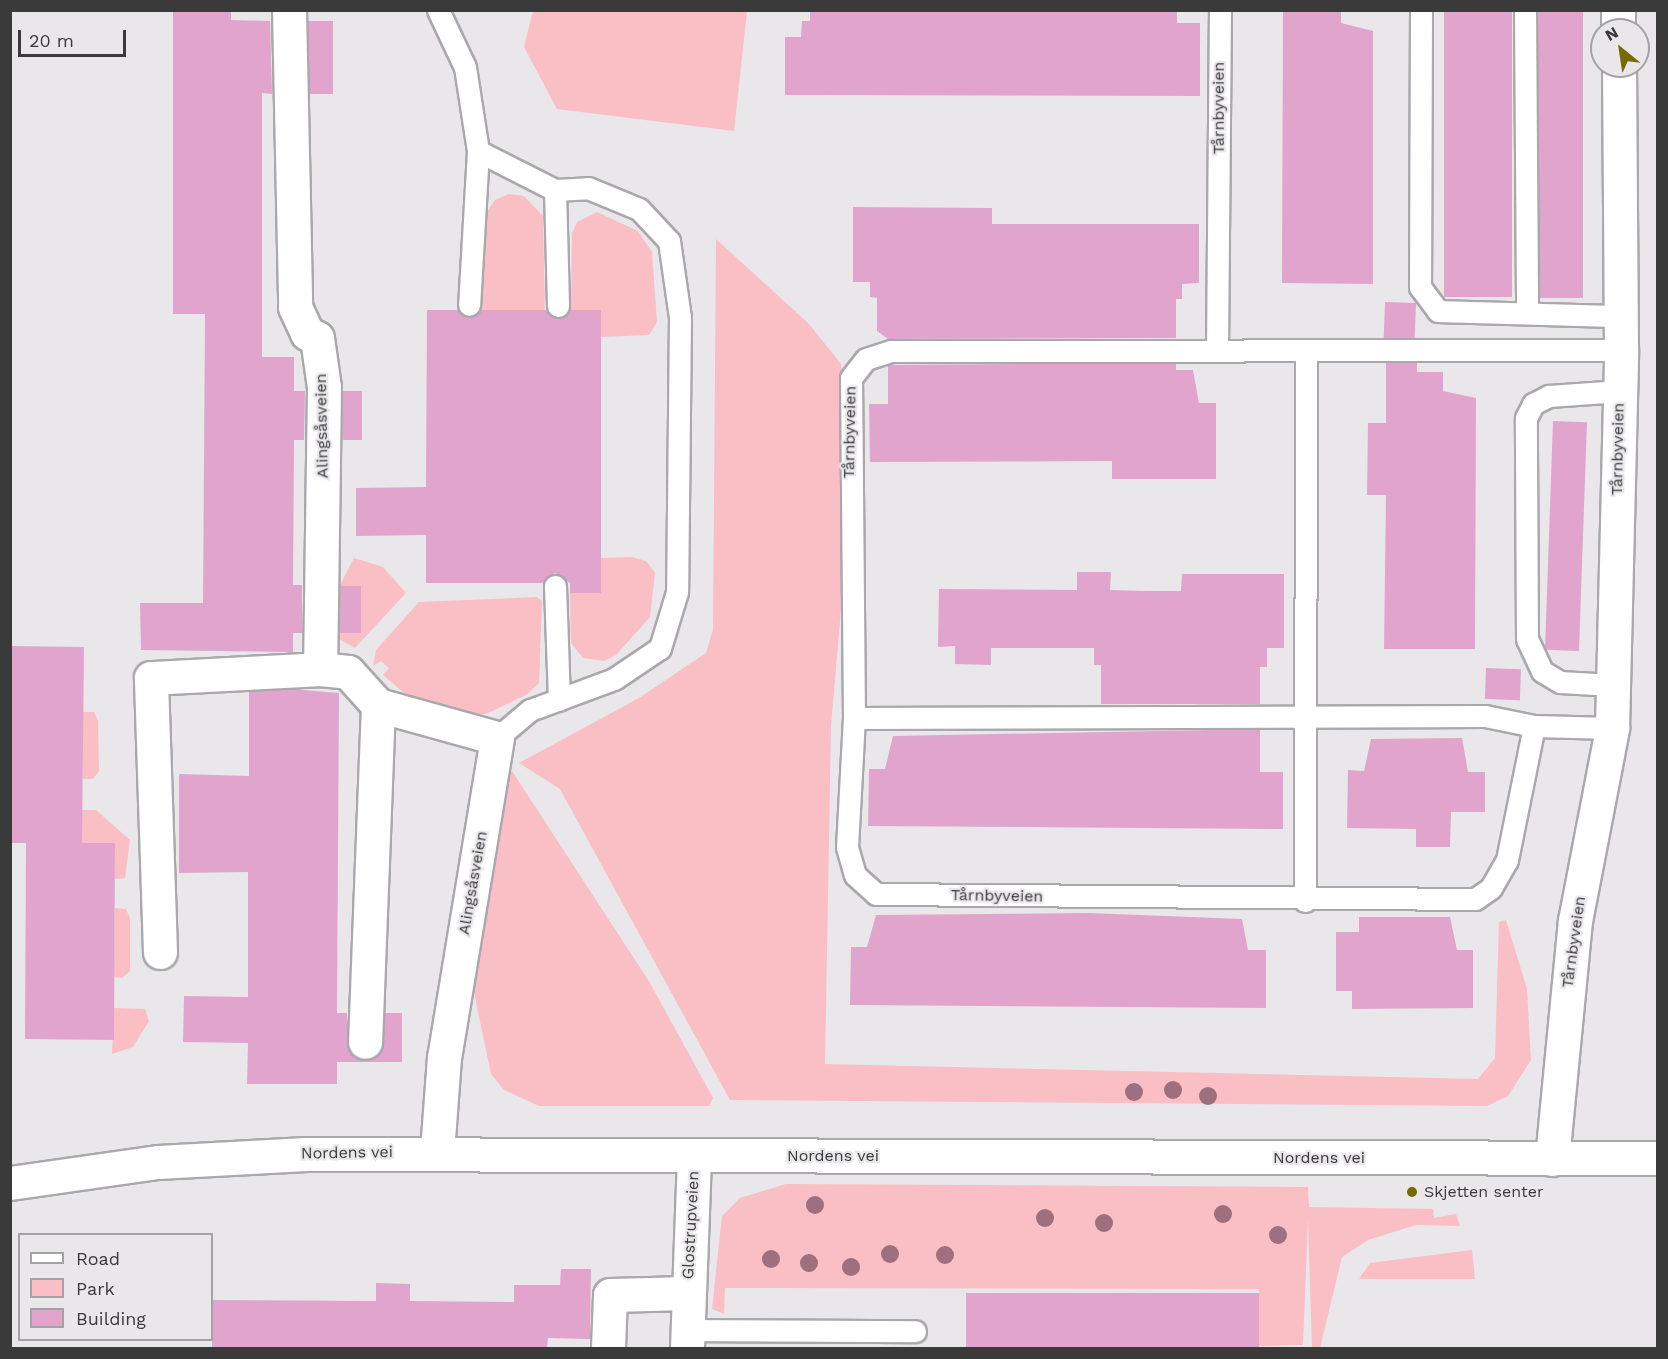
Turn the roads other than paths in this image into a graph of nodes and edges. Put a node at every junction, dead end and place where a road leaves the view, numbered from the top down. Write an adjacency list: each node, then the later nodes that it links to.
1 (289, 10): 18 (street, Alingsåsveien)
2 (438, 10): 7 (lane)
3 (1220, 10): 13 (lane, Tårnbyveien)
4 (1421, 10): 11 (lane)
5 (1525, 10): 11 (lane)
6 (1619, 78): 12 (street, Tårnbyveien)
7 (478, 151): 8 (lane); 9 (lane)
8 (555, 190): 10 (lane); 20 (lane)
9 (469, 305)
10 (558, 306)
11 (1527, 313): 12 (lane)
12 (1621, 316): 14 (street, Tårnbyveien)
13 (1217, 350): 15 (lane, Tårnbyveien); 23 (lane, Tårnbyveien)
14 (1621, 350): 15 (lane, Tårnbyveien); 16 (street, Tårnbyveien)
15 (1306, 352): 22 (lane)
16 (1620, 391): 19 (street, Tårnbyveien); 19 (lane)
17 (555, 586): 20 (lane)
18 (320, 669): 21 (street); 28 (street)
19 (1613, 685): 25 (street, Tårnbyveien)
20 (559, 700): 26 (lane)
21 (378, 705): 26 (street); 29 (street)
22 (1303, 717): 23 (lane); 24 (lane); 27 (lane)
23 (854, 718): 27 (lane, Tårnbyveien)
24 (1534, 726): 25 (lane); 27 (lane, Tårnbyveien)
25 (1612, 728): 33 (street, Tårnbyveien)
26 (497, 738): 30 (street, Alingsåsveien)
27 (1305, 901)
28 (160, 952)
29 (365, 1042)
30 (437, 1152): 31 (street, Nordens vei); 34 (street, Nordens vei)
31 (694, 1156): 33 (street, Nordens vei); 35 (street, Glostrupveien)
32 (1658, 1158): 33 (street, Nordens vei)
33 (1552, 1159)
34 (20, 1181)
35 (688, 1293): 37 (street, Glostrupveien); 38 (street, Glostrupveien)
36 (915, 1331): 37 (lane)
37 (687, 1339)
38 (608, 1348)

